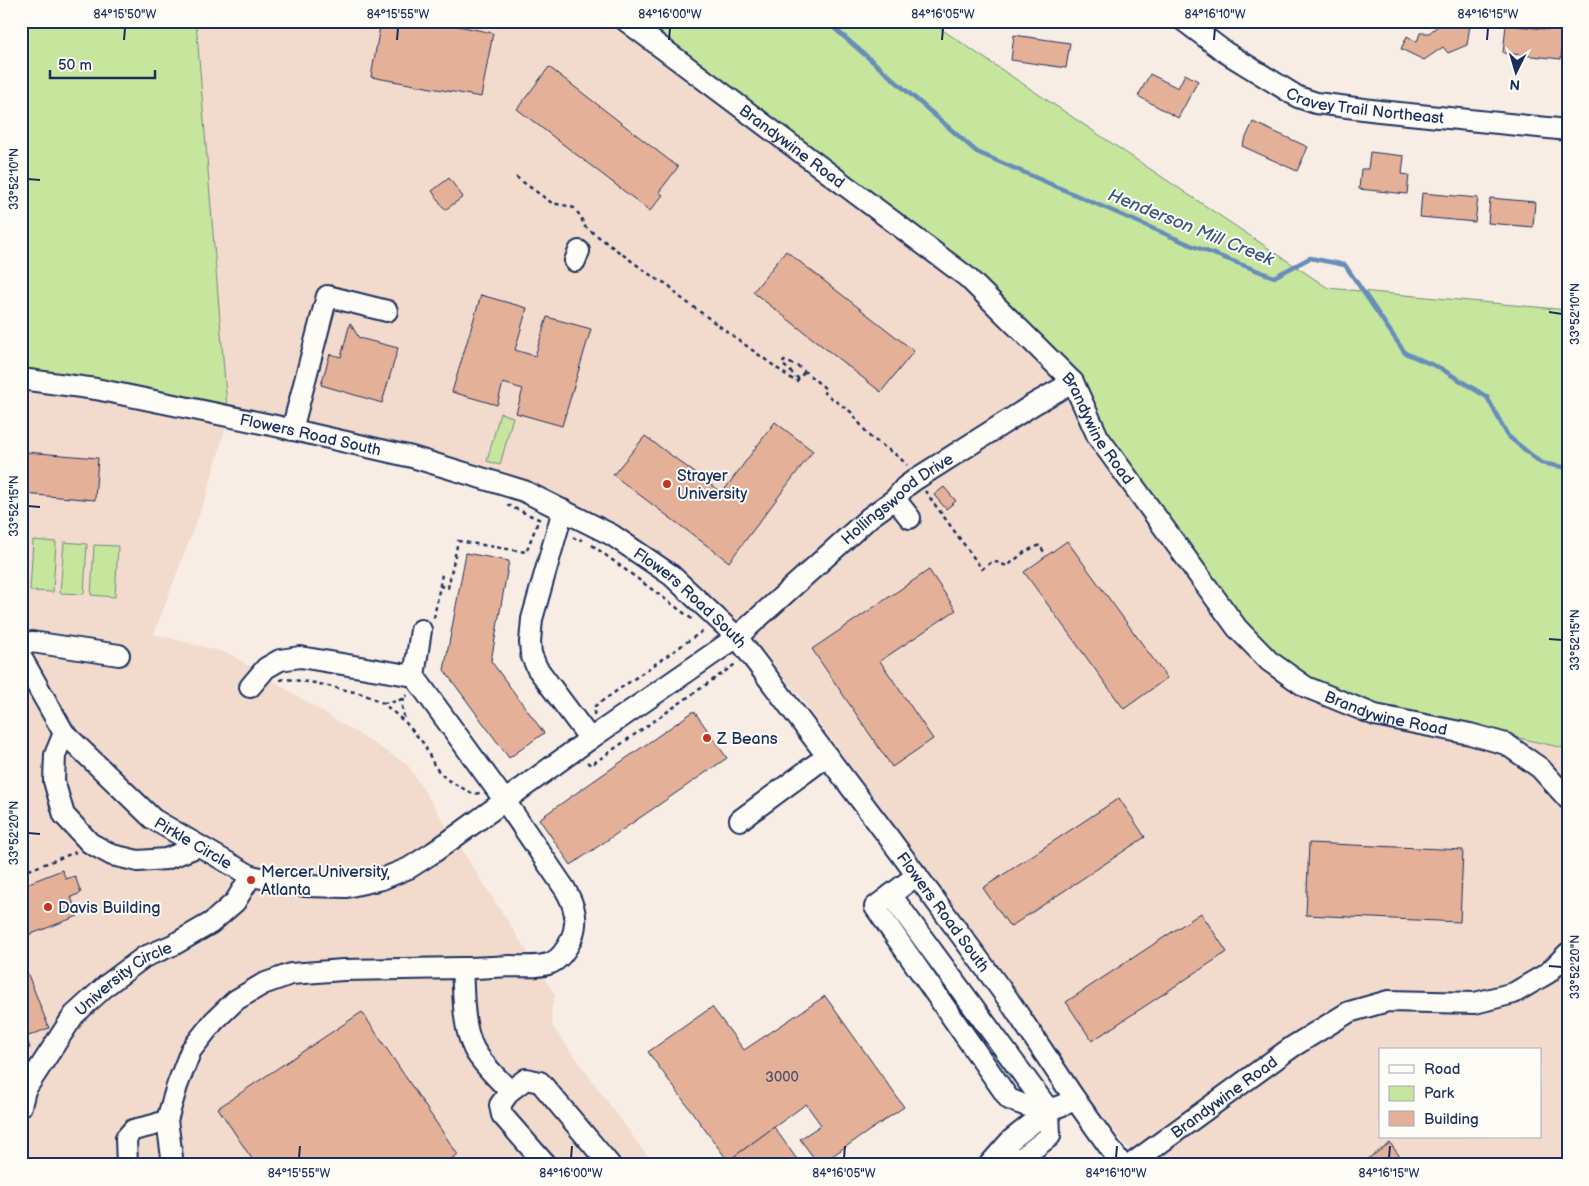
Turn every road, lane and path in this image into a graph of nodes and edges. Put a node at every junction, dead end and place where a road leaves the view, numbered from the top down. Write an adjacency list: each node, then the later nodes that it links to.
1 (626, 21): 9 (street, Brandywine Road)
2 (1184, 21): 3 (street, Cravey Trail Northeast)
3 (1568, 130)
4 (516, 176): 8 (path)
5 (387, 311): 10 (street)
6 (805, 371): 8 (path); 8 (path); 11 (path)
7 (21, 379): 10 (street, Flowers Road South)
8 (799, 379)
9 (1073, 382): 13 (street, Hollingswood Drive); 43 (street, Brandywine Road)
10 (292, 430): 14 (street, Flowers Road South)
11 (910, 468)
12 (922, 486): 20 (path)
13 (896, 499): 15 (street); 26 (street, Hollingswood Drive)
14 (563, 510): 26 (street, Flowers Road South); 39 (street)
15 (910, 518)
16 (539, 519): 22 (path)
17 (573, 537): 18 (path)
18 (583, 538)
19 (590, 544): 23 (path)
20 (1045, 554)
21 (442, 574): 22 (path)
22 (440, 586): 24 (path)
23 (695, 622)
24 (427, 626): 32 (street)
25 (708, 636): 36 (path)
26 (737, 637): 39 (street, Hollingswood Drive); 40 (street, Flowers Road South)
27 (21, 644): 28 (street)
28 (119, 655)
29 (21, 657): 38 (street, Pirkle Circle)
30 (740, 661): 41 (path)
31 (280, 680): 35 (path)
32 (411, 685): 33 (street); 34 (path); 44 (street)
33 (250, 687)
34 (404, 698): 35 (path); 37 (path)
35 (383, 703): 37 (path)
36 (594, 717)
37 (406, 723): 42 (path)
38 (64, 733): 46 (street, Pirkle Circle); 46 (street)
39 (590, 739): 44 (street, Pirkle Circle)
40 (827, 756): 45 (street); 47 (street, Flowers Road South)
41 (581, 766)
42 (483, 791)
43 (1568, 799)
44 (505, 801): 48 (street, Pirkle Circle); 50 (street)
45 (740, 820)
46 (199, 846): 48 (street, Pirkle Circle)
47 (917, 875): 52 (street, Flowers Road South); 54 (street)
48 (251, 876): 53 (street, University Circle)
49 (1568, 953): 62 (street, Brandywine Road)
50 (462, 968): 51 (street); 55 (street)
51 (510, 1091): 58 (street); 59 (street)
52 (1075, 1099): 54 (street); 61 (street, Flowers Road South)
53 (21, 1106)
54 (1048, 1110): 60 (street)
55 (167, 1120): 56 (street); 57 (street)
56 (127, 1165)
57 (174, 1165)
58 (546, 1165)
59 (610, 1165)
60 (991, 1165)
61 (1122, 1165)
62 (1130, 1165)

